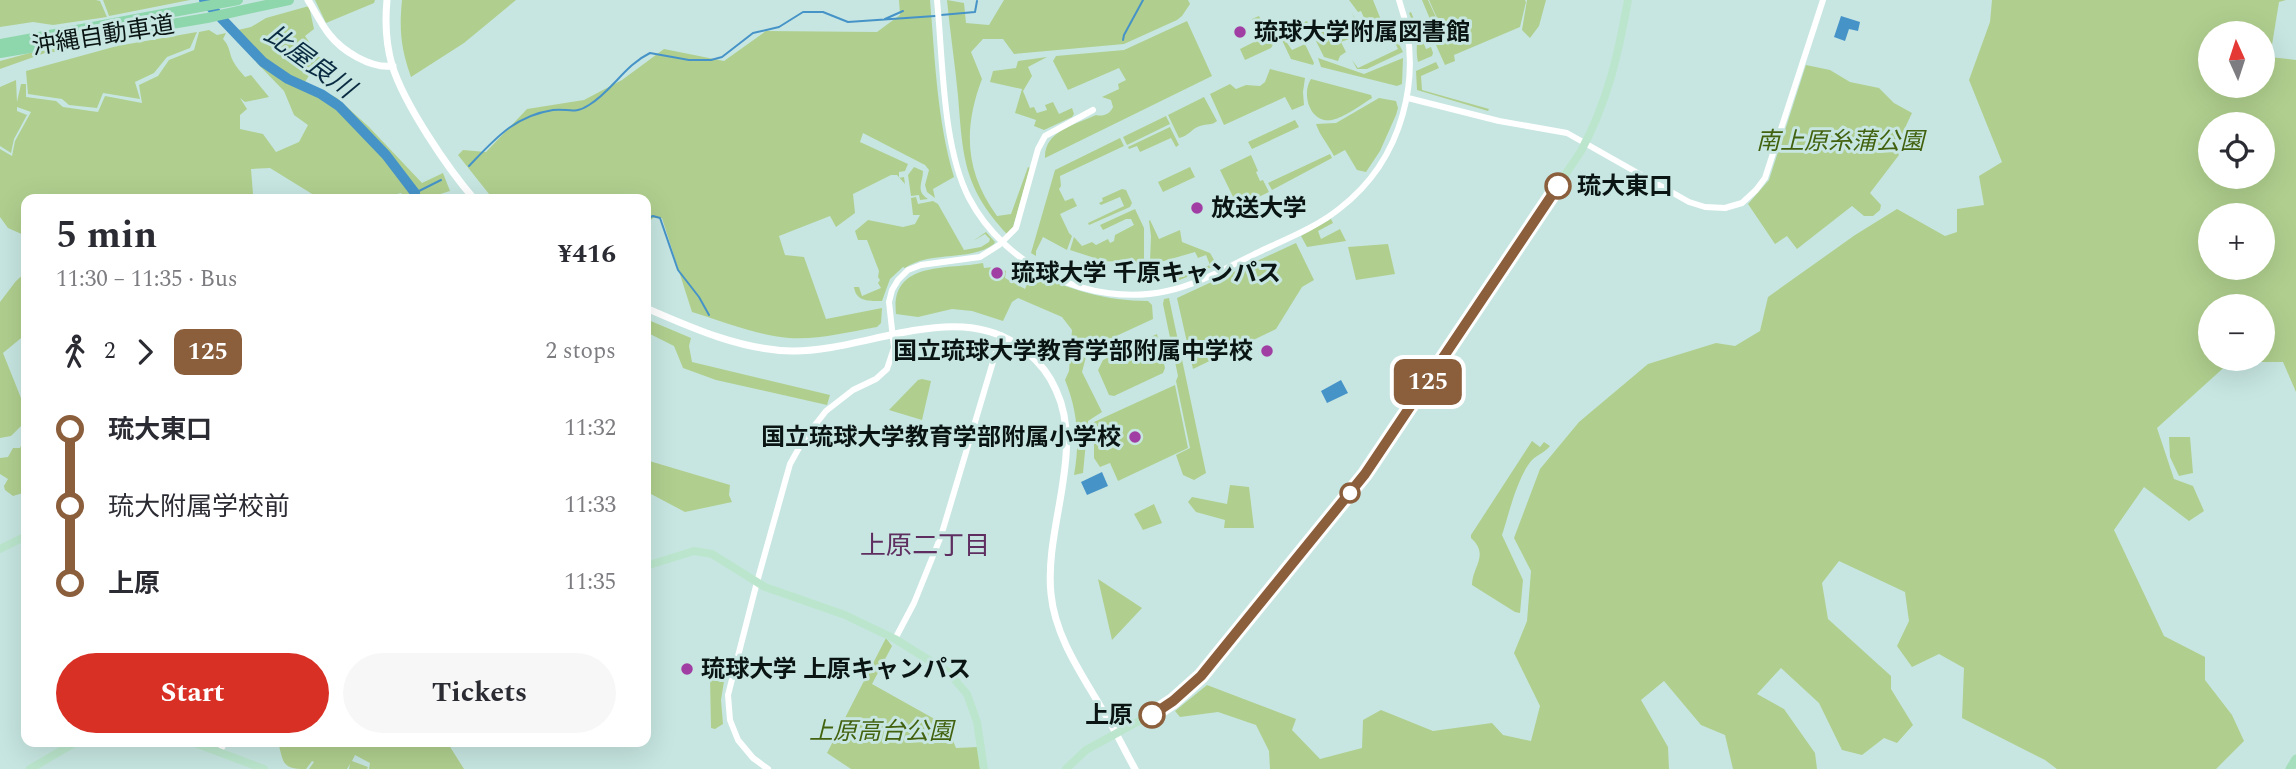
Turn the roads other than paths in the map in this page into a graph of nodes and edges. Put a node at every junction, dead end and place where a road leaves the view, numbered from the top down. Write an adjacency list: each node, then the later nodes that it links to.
1 (238, 0): 9 (highway, 沖縄自動車道)
2 (289, 0): 9 (highway, 沖縄自動車道)
3 (308, 0): 12 (main road)
4 (387, 0): 12 (main road)
5 (1399, 0): 13 (street)
6 (1628, 0): 15 (main road)
7 (1823, 0): 15 (street)
8 (937, 3): 17 (street)
9 (95, 31): 10 (highway, 沖縄自動車道); 11 (highway, 沖縄自動車道)
10 (0, 42)
11 (0, 54)
12 (393, 66): 16 (main road)
13 (1408, 98): 15 (street); 17 (street)
14 (1093, 110): 17 (street)
15 (1586, 142): 26 (main road)
16 (468, 194)
17 (1003, 242): 19 (street)
18 (651, 310): 19 (main road)
19 (892, 335): 20 (main road); 24 (street)
20 (1001, 335): 25 (street); 26 (main road)
21 (21, 538): 22 (main road)
22 (0, 549)
23 (651, 564): 24 (main road)
24 (757, 582): 25 (main road); 34 (street)
25 (895, 639): 35 (main road)
26 (1116, 734): 36 (main road); 37 (main road)
27 (67, 747): 32 (main road)
28 (208, 747): 30 (main road)
29 (222, 747): 30 (street)
30 (220, 751): 33 (main road)
31 (2296, 759): 38 (highway)
32 (30, 769)
33 (264, 769)
34 (768, 769)
35 (984, 769)
36 (1066, 769)
37 (1135, 769)
38 (2290, 769)

